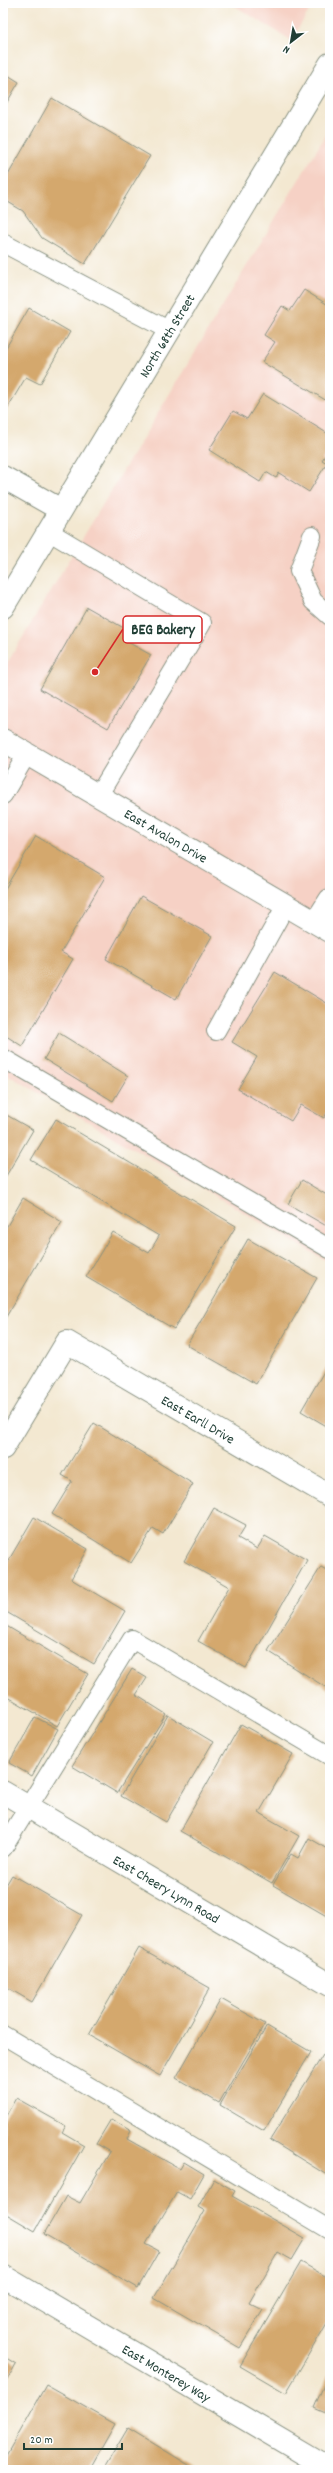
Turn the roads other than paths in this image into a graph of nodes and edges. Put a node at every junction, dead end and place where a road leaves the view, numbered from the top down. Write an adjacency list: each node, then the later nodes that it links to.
1 (330, 64): 3 (street, North 68th Street)
2 (3, 243): 3 (lane)
3 (170, 330): 5 (street, North 68th Street)
4 (3, 477): 5 (street)
5 (61, 510): 6 (street, North 68th Street)
6 (48, 531): 8 (street, North 68th Street); 13 (lane)
7 (312, 536): 9 (lane)
8 (3, 606)
9 (330, 616)
10 (3, 740): 11 (street, East Avalon Drive)
11 (27, 754): 12 (lane); 13 (street, East Avalon Drive)
12 (3, 795)
13 (98, 796): 15 (street, East Avalon Drive)
14 (330, 900): 16 (street)
15 (286, 905): 16 (street, East Avalon Drive); 17 (lane)
16 (323, 926)
17 (216, 1031)
18 (3, 1058): 19 (lane)
19 (330, 1249)
20 (3, 1448): 21 (street, East Earll Drive)
21 (330, 1496)
22 (330, 1756): 24 (lane)
23 (3, 1792): 24 (street, East Cheery Lynn Road)
24 (28, 1806): 25 (lane); 26 (street, East Cheery Lynn Road)
25 (3, 1848)
26 (330, 1985)
27 (3, 2035): 28 (lane)
28 (330, 2230)
29 (3, 2276): 30 (street, East Monterey Way)
30 (330, 2469)

